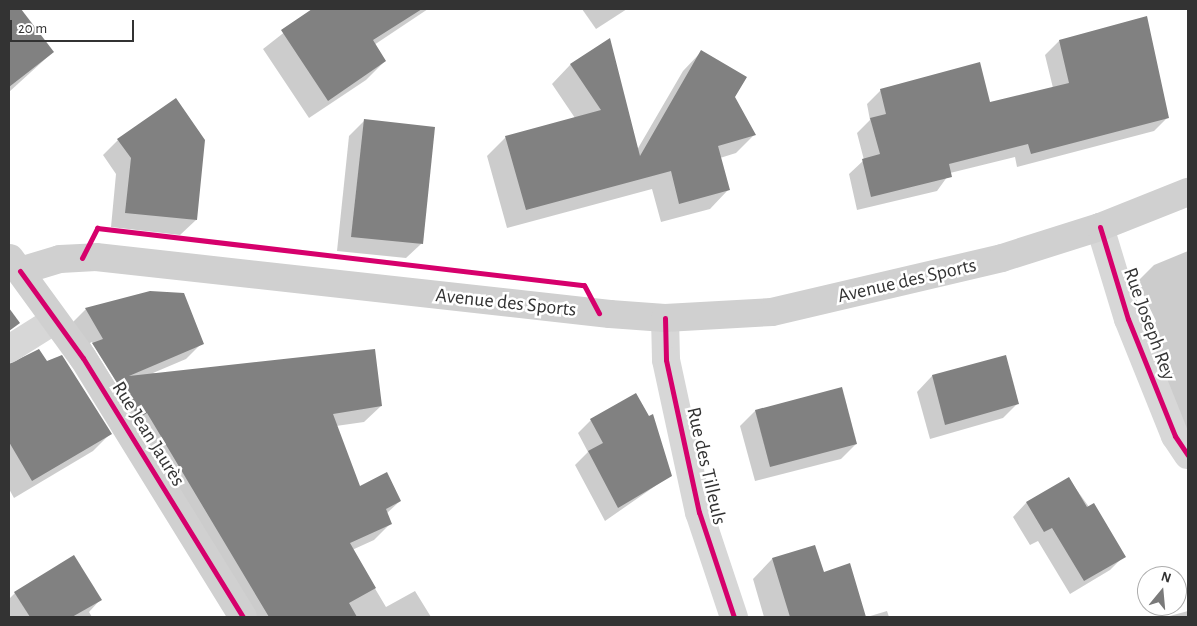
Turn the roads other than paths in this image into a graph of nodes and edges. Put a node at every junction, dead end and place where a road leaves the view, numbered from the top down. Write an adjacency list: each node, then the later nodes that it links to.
1 (1188, 192): 2 (main road, Avenue des Sports)
2 (1100, 227): 4 (main road, Avenue des Sports); 7 (street, Rue Joseph Rey)
3 (14, 264): 4 (main road, Avenue des Sports); 5 (main road, Rue Jean Jaurès)
4 (665, 318): 9 (street, Rue des Tilleuls)
5 (55, 320): 6 (street); 8 (main road, Rue Jean Jaurès)
6 (9, 349)
7 (1188, 455)
8 (243, 617)
9 (734, 617)

